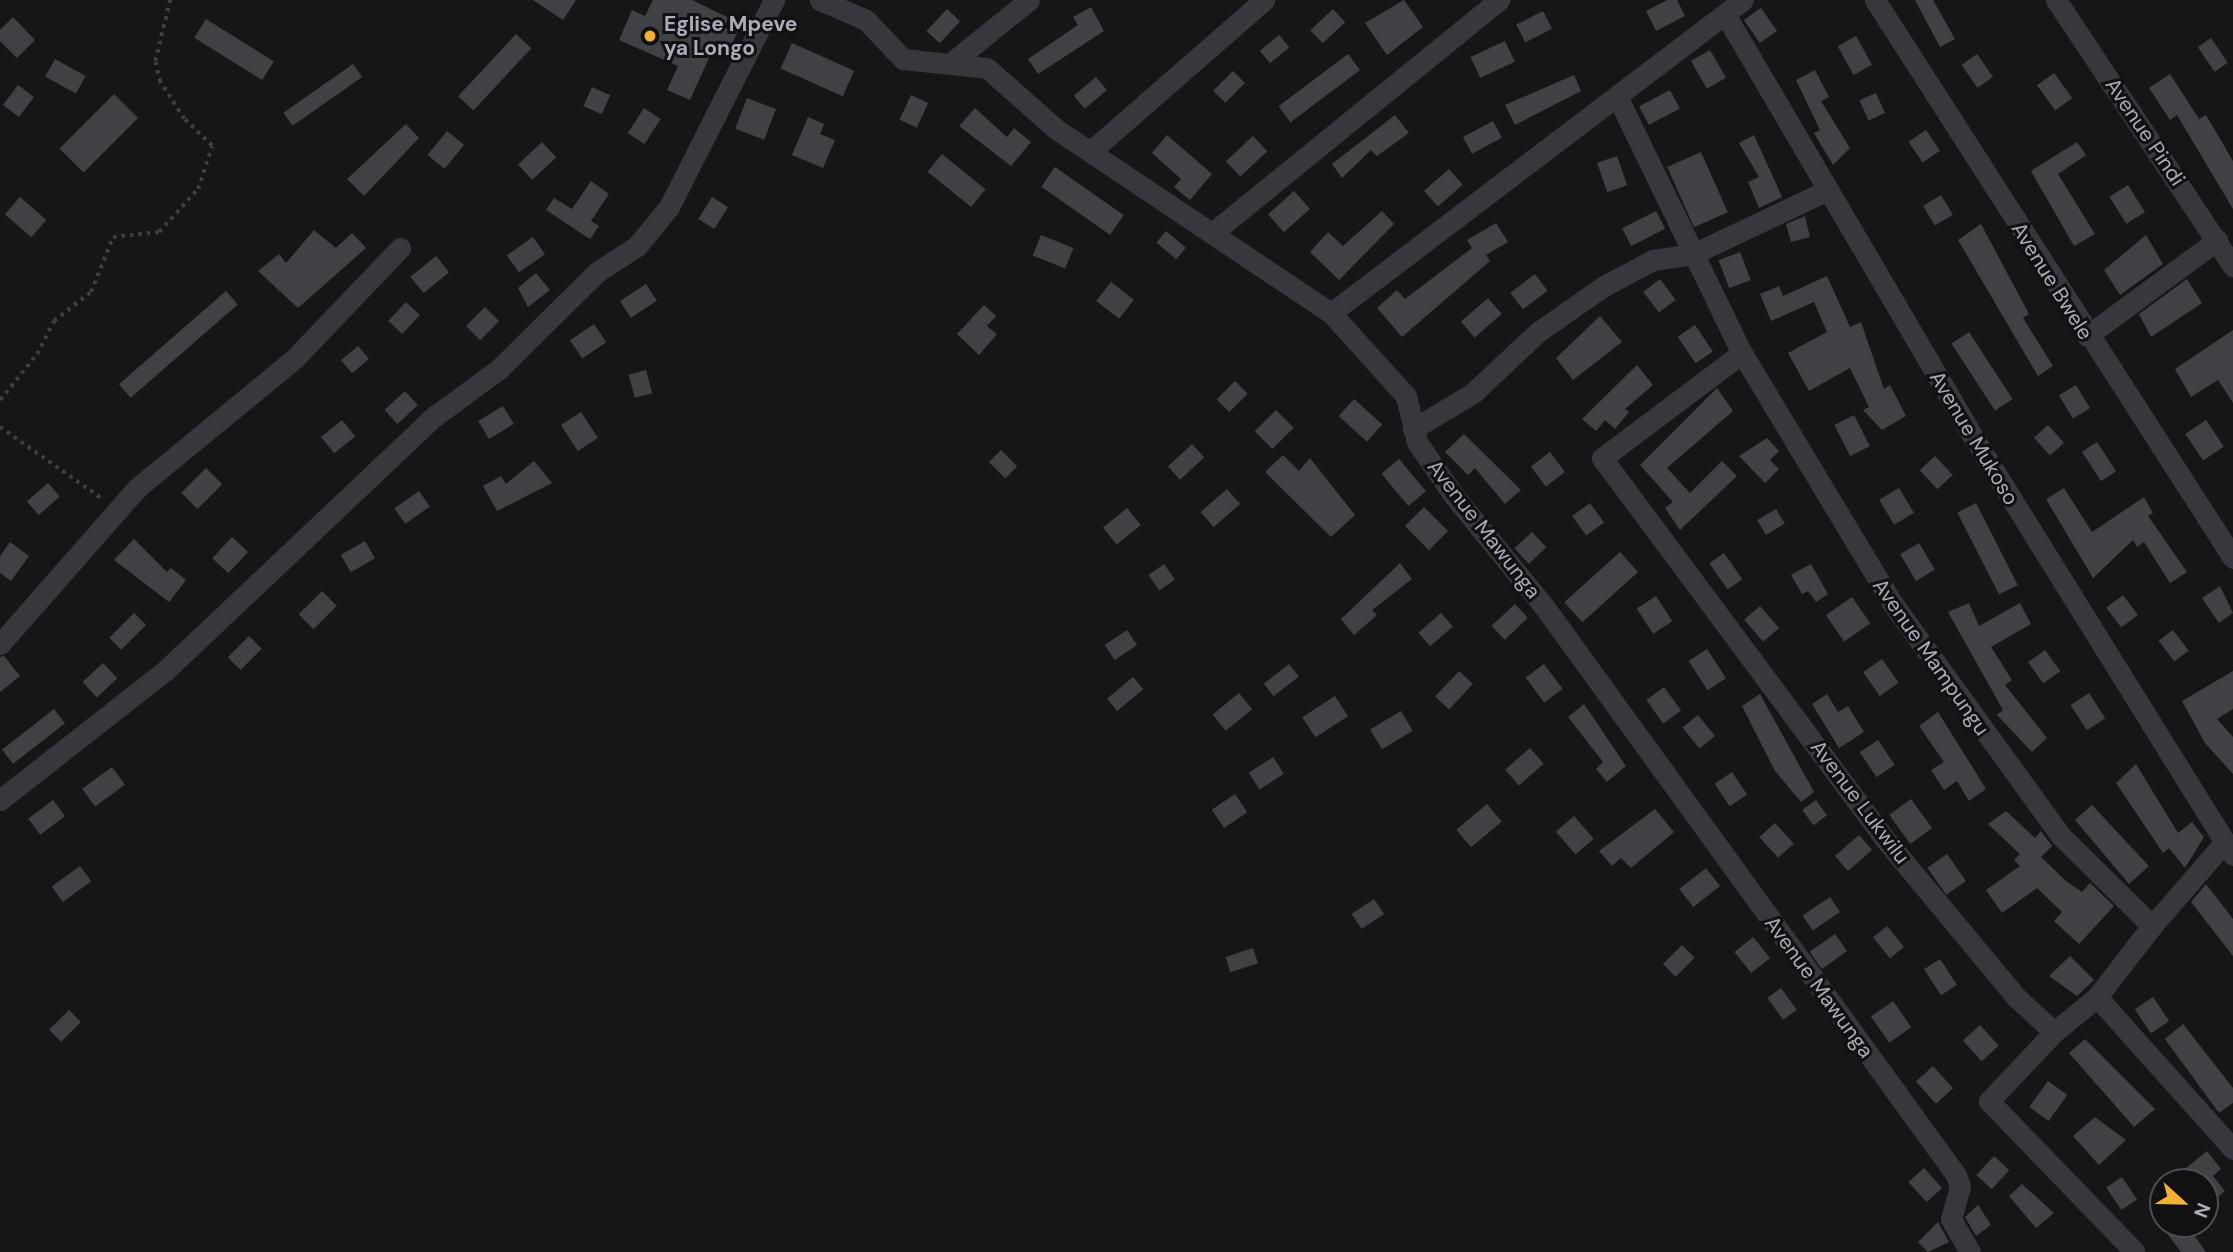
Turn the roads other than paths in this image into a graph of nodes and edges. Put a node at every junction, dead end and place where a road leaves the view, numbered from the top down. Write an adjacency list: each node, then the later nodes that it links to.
1 (774, 0): 25 (street)
2 (820, 0): 10 (street, Avenue Mawunga)
3 (1029, 0): 10 (street)
4 (1264, 0): 12 (street)
5 (1499, 0): 14 (street)
6 (1743, 0): 9 (street)
7 (1875, 0): 20 (street, Avenue Bwele)
8 (2056, 0): 15 (street, Avenue Pindi)
9 (1725, 15): 11 (street); 13 (street, Avenue Mukoso)
10 (951, 63): 12 (street, Avenue Mawunga)
11 (1617, 96): 17 (street, Avenue Mampungu); 19 (street)
12 (1091, 151): 14 (street, Avenue Mawunga)
13 (1828, 190): 17 (street); 26 (street, Avenue Mukoso)
14 (1216, 230): 19 (street, Avenue Mawunga)
15 (2217, 240): 18 (street, Avenue Pindi); 20 (street)
16 (400, 248): 24 (street)
17 (1693, 254): 21 (street, Avenue Mampungu); 22 (street)
18 (2233, 266)
19 (1331, 313): 22 (street, Avenue Mawunga)
20 (2087, 336): 23 (street, Avenue Bwele)
21 (1741, 353): 27 (street, Avenue Mampungu); 29 (street, Avenue Lukwilu)
22 (1413, 429): 31 (street, Avenue Mawunga)
23 (2230, 546)
24 (0, 644)
25 (0, 800)
26 (2229, 849): 27 (street)
27 (2152, 926): 28 (street)
28 (2097, 997): 29 (street); 30 (street)
29 (2054, 1032): 32 (street)
30 (2233, 1149)
31 (1970, 1252)
32 (2135, 1252)

